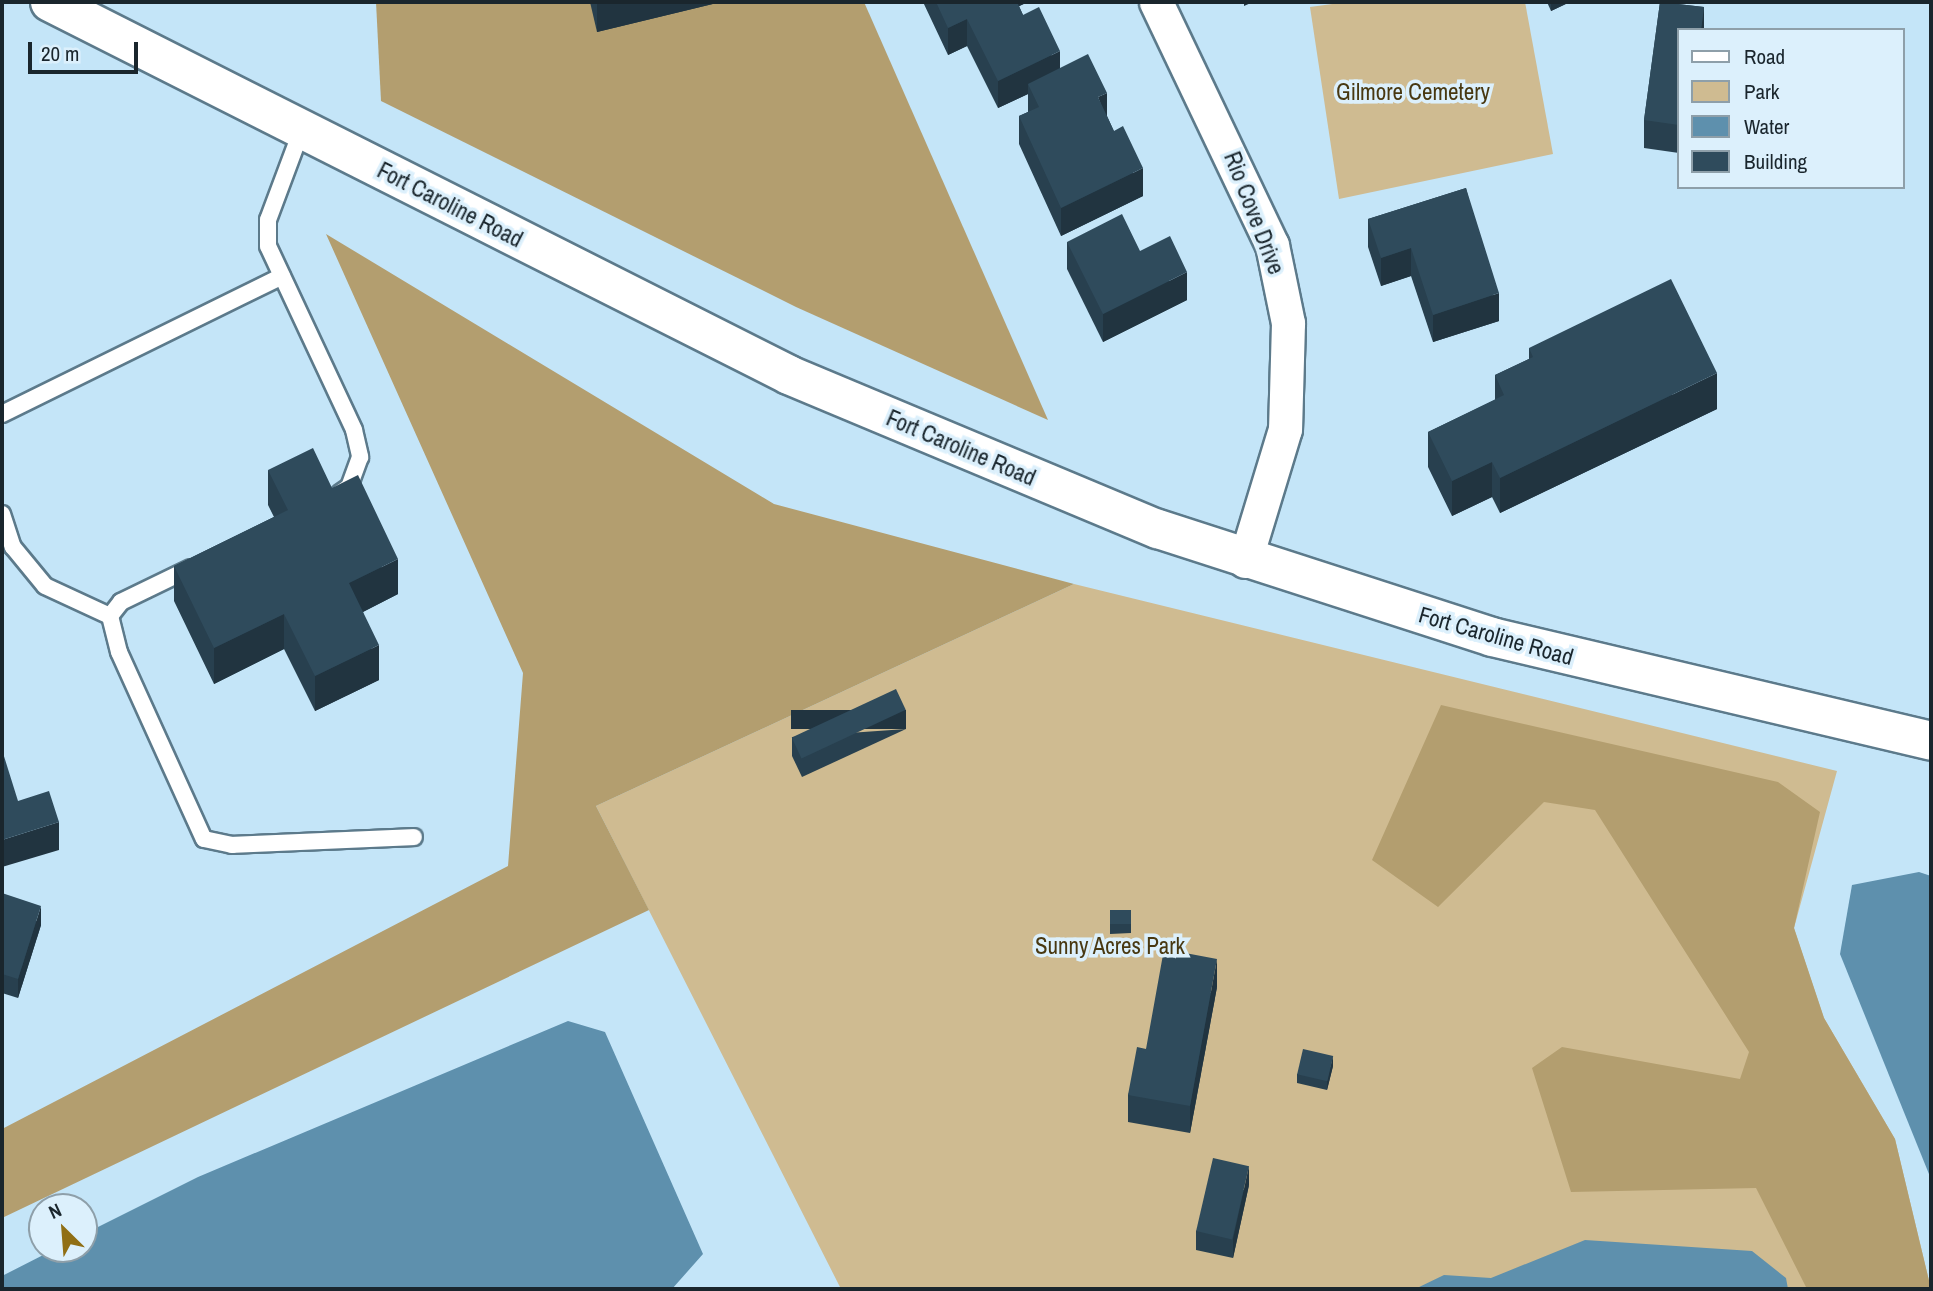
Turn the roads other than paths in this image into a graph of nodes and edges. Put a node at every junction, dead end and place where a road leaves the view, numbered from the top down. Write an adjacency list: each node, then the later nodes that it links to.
1 (50, 2): 3 (street, Fort Caroline Road)
2 (1156, 2): 9 (street, Rio Cove Drive)
3 (302, 129): 4 (lane); 9 (street, Fort Caroline Road)
4 (282, 276): 5 (lane); 6 (lane)
5 (2, 414)
6 (323, 506)
7 (2, 514): 10 (lane)
8 (206, 561): 10 (lane)
9 (1245, 561): 11 (street, Fort Caroline Road)
10 (110, 616): 12 (lane)
11 (1931, 741)
12 (414, 837)

